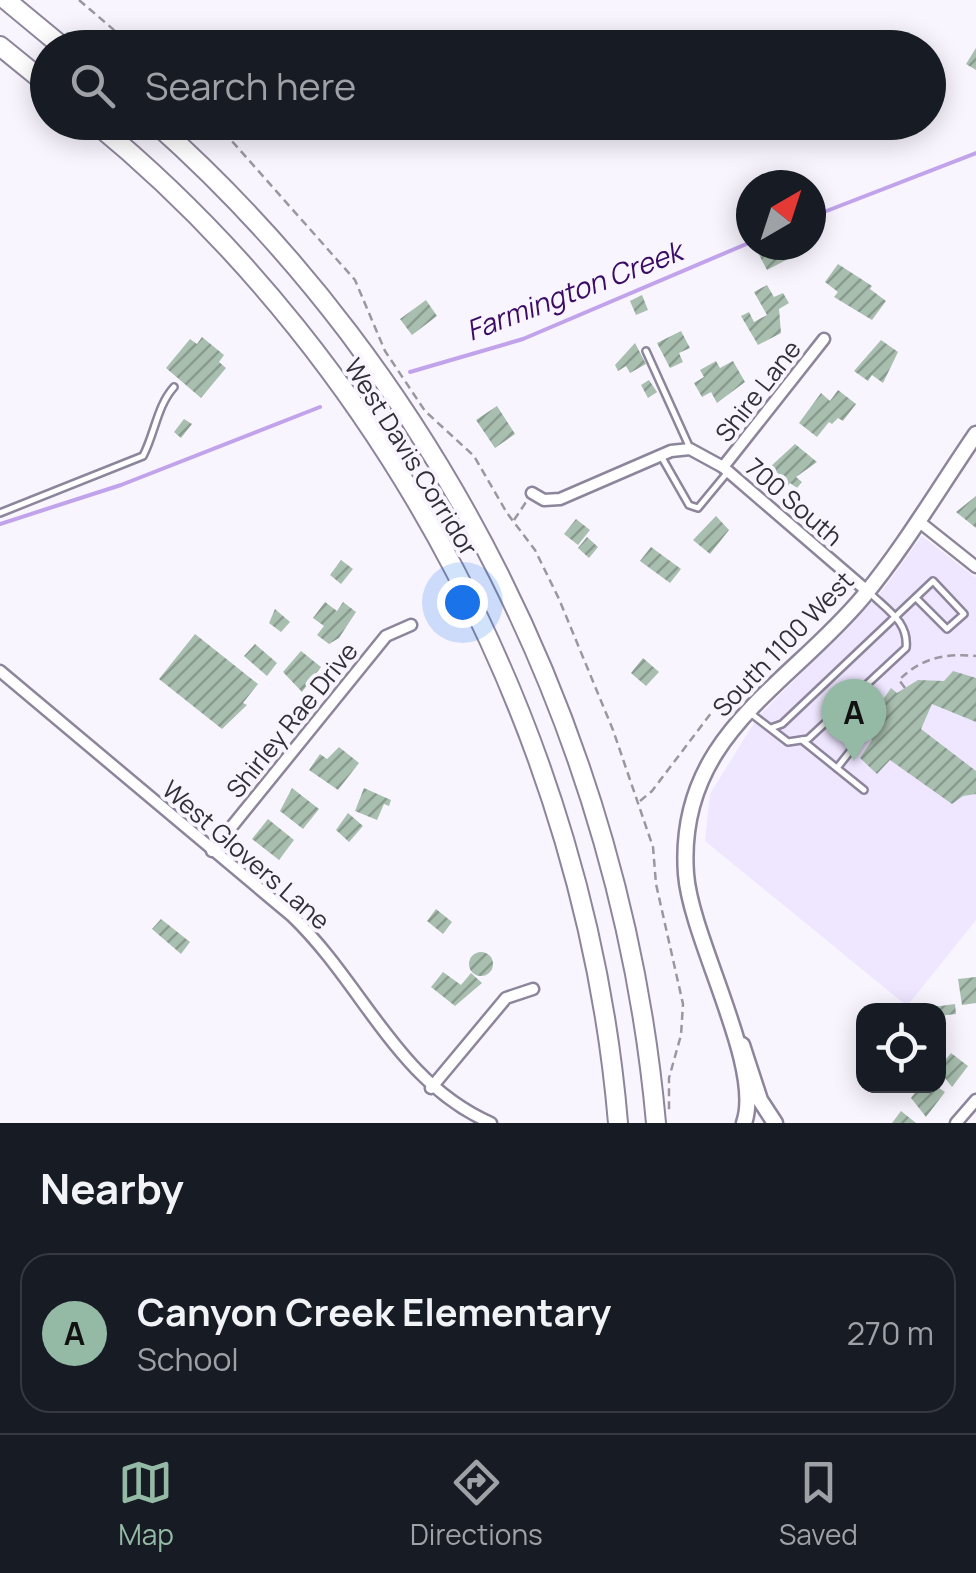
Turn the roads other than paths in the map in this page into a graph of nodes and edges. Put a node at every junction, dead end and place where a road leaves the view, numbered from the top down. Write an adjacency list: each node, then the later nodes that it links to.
1 (6, 0): 2 (highway)
2 (42, 30)
3 (0, 46): 4 (highway)
4 (30, 70)
5 (113, 140): 35 (highway, West Davis Corridor)
6 (173, 140): 36 (highway, West Davis Corridor)
7 (824, 339): 13 (street, Shire Lane)
8 (646, 350): 11 (lane)
9 (174, 387): 15 (lane)
10 (976, 434): 16 (street, South 1100 West)
11 (690, 449): 12 (street); 13 (street, 700 South)
12 (660, 456): 13 (lane); 14 (street)
13 (725, 470): 18 (street, 700 South)
14 (532, 493)
15 (0, 514)
16 (917, 520): 17 (street); 18 (street, South 1100 West)
17 (976, 567)
18 (867, 591): 20 (lane); 23 (street, South 1100 West)
19 (916, 598): 19 (lane); 20 (lane)
20 (896, 617): 24 (lane); 26 (lane)
21 (411, 626): 29 (street, Shirley Rae Drive)
22 (0, 672): 29 (street, West Glovers Lane)
23 (744, 714): 24 (lane); 31 (street, South 1100 West)
24 (771, 728): 26 (lane)
25 (864, 735): 27 (lane)
26 (802, 740): 27 (lane)
27 (838, 768): 28 (lane)
28 (864, 790)
29 (212, 851): 32 (street, West Glovers Lane)
30 (533, 988): 32 (street)
31 (730, 1023): 37 (street, South 1100 West); 38 (street, South 1100 West)
32 (432, 1088): 34 (street, West Glovers Lane)
33 (976, 1100): 39 (street)
34 (491, 1123)
35 (618, 1123)
36 (656, 1123)
37 (745, 1123): 38 (street)
38 (775, 1123)
39 (956, 1123)

